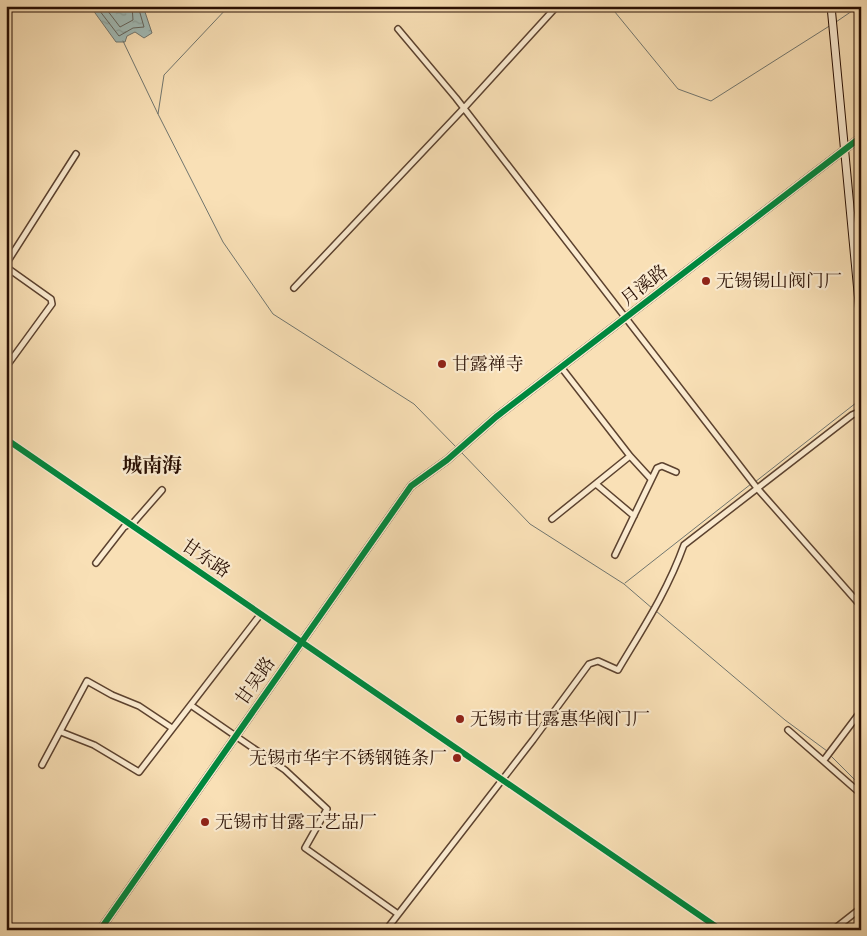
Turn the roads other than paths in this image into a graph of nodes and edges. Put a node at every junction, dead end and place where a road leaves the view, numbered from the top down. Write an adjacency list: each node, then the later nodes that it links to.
1 (557, 6): 4 (street)
2 (831, 8): 6 (street)
3 (398, 29): 4 (street)
4 (464, 108): 9 (street); 10 (street)
5 (861, 137): 6 (street, 月溪路)
6 (843, 150): 10 (street, 月溪路); 11 (street)
7 (76, 154): 8 (street)
8 (6, 265): 12 (street)
9 (294, 288)
10 (626, 317): 13 (street, 月溪路); 21 (street)
11 (861, 324)
12 (6, 367)
13 (561, 367): 16 (street); 17 (street, 月溪路)
14 (861, 411): 21 (street)
15 (6, 439): 25 (street, 甘东路)
16 (630, 456): 19 (street); 20 (street)
17 (447, 460): 30 (street, 甘吴路)
18 (676, 472): 19 (street)
19 (651, 479): 23 (street)
20 (596, 484): 23 (street); 24 (street)
21 (754, 485): 28 (street); 39 (street)
22 (162, 490): 25 (street)
23 (634, 516): 26 (street)
24 (552, 519)
25 (129, 524): 27 (street); 29 (street, 甘东路)
26 (615, 554)
27 (96, 563)
28 (861, 606)
29 (260, 615): 30 (street, 甘东路); 31 (street)
30 (302, 640): 36 (street, 甘吴路); 39 (street, 甘东路)
31 (192, 706): 33 (street); 36 (street)
32 (861, 711): 37 (street)
33 (172, 728): 35 (street); 35 (street)
34 (788, 730): 37 (street)
35 (61, 732): 38 (street)
36 (236, 735): 42 (street); 43 (street, 甘吴路)
37 (828, 756): 40 (street)
38 (42, 766)
39 (502, 778): 42 (street); 45 (street, 甘东路)
40 (861, 794)
41 (861, 908): 46 (street)
42 (398, 914): 44 (street)
43 (100, 930)
44 (386, 930)
45 (721, 930)
46 (833, 930)

